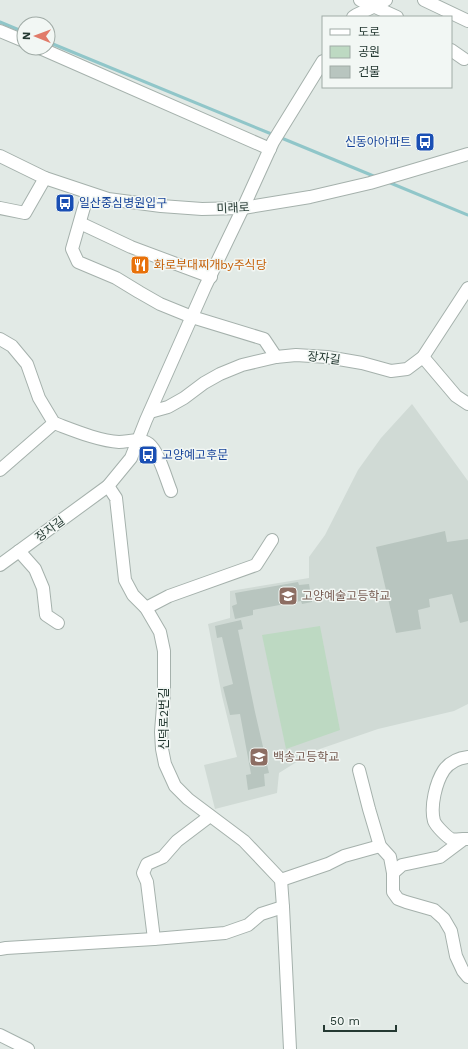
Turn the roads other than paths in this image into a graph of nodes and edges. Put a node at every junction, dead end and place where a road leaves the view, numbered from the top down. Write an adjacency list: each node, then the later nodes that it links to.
1 (360, 0): 4 (street)
2 (386, 0): 4 (street)
3 (424, 0): 7 (street)
4 (375, 6): 5 (street); 6 (street)
5 (354, 16)
6 (395, 16)
7 (468, 21)
8 (0, 31): 9 (street)
9 (16, 38)
10 (452, 51): 12 (street)
11 (56, 55): 14 (street)
12 (464, 59)
13 (322, 63): 14 (street, 장자길)
14 (272, 145): 20 (street, 장자길)
15 (468, 154): 20 (street, 미래로)
16 (0, 156): 17 (street, 미래로)
17 (45, 178): 18 (street, 미래로); 19 (street)
18 (88, 193): 20 (street, 미래로); 21 (street)
19 (0, 208)
20 (244, 208): 22 (street, 장자길)
21 (80, 223): 22 (street); 24 (street)
22 (211, 277): 24 (street, 장자길)
23 (468, 288): 27 (street, 장자길)
24 (192, 317): 26 (street); 29 (street, 장자길)
25 (0, 339): 30 (street)
26 (276, 357): 27 (street, 장자길); 29 (street, 장자길)
27 (424, 357): 28 (street)
28 (468, 404)
29 (150, 412): 31 (street, 장자길)
30 (54, 423): 31 (street); 32 (street)
31 (138, 440): 33 (street, 장자길); 34 (street)
32 (0, 470)
33 (108, 486): 36 (street, 장자길); 38 (street, 신덕로2번길)
34 (171, 491)
35 (272, 540): 38 (street)
36 (19, 551): 37 (street, 장자길); 39 (street)
37 (0, 565)
38 (146, 608): 42 (street, 신덕로2번길)
39 (58, 623)
40 (468, 756): 43 (street)
41 (359, 770): 44 (street)
42 (210, 816): 46 (street, 신덕로2번길); 48 (street)
43 (466, 839): 45 (street)
44 (380, 846): 45 (street); 46 (street)
45 (393, 873): 50 (street)
46 (281, 880): 47 (street)
47 (283, 908): 48 (street); 53 (street)
48 (154, 939): 49 (street)
49 (0, 949)
50 (468, 977)
51 (0, 1035): 52 (street)
52 (28, 1049)
53 (290, 1049)

